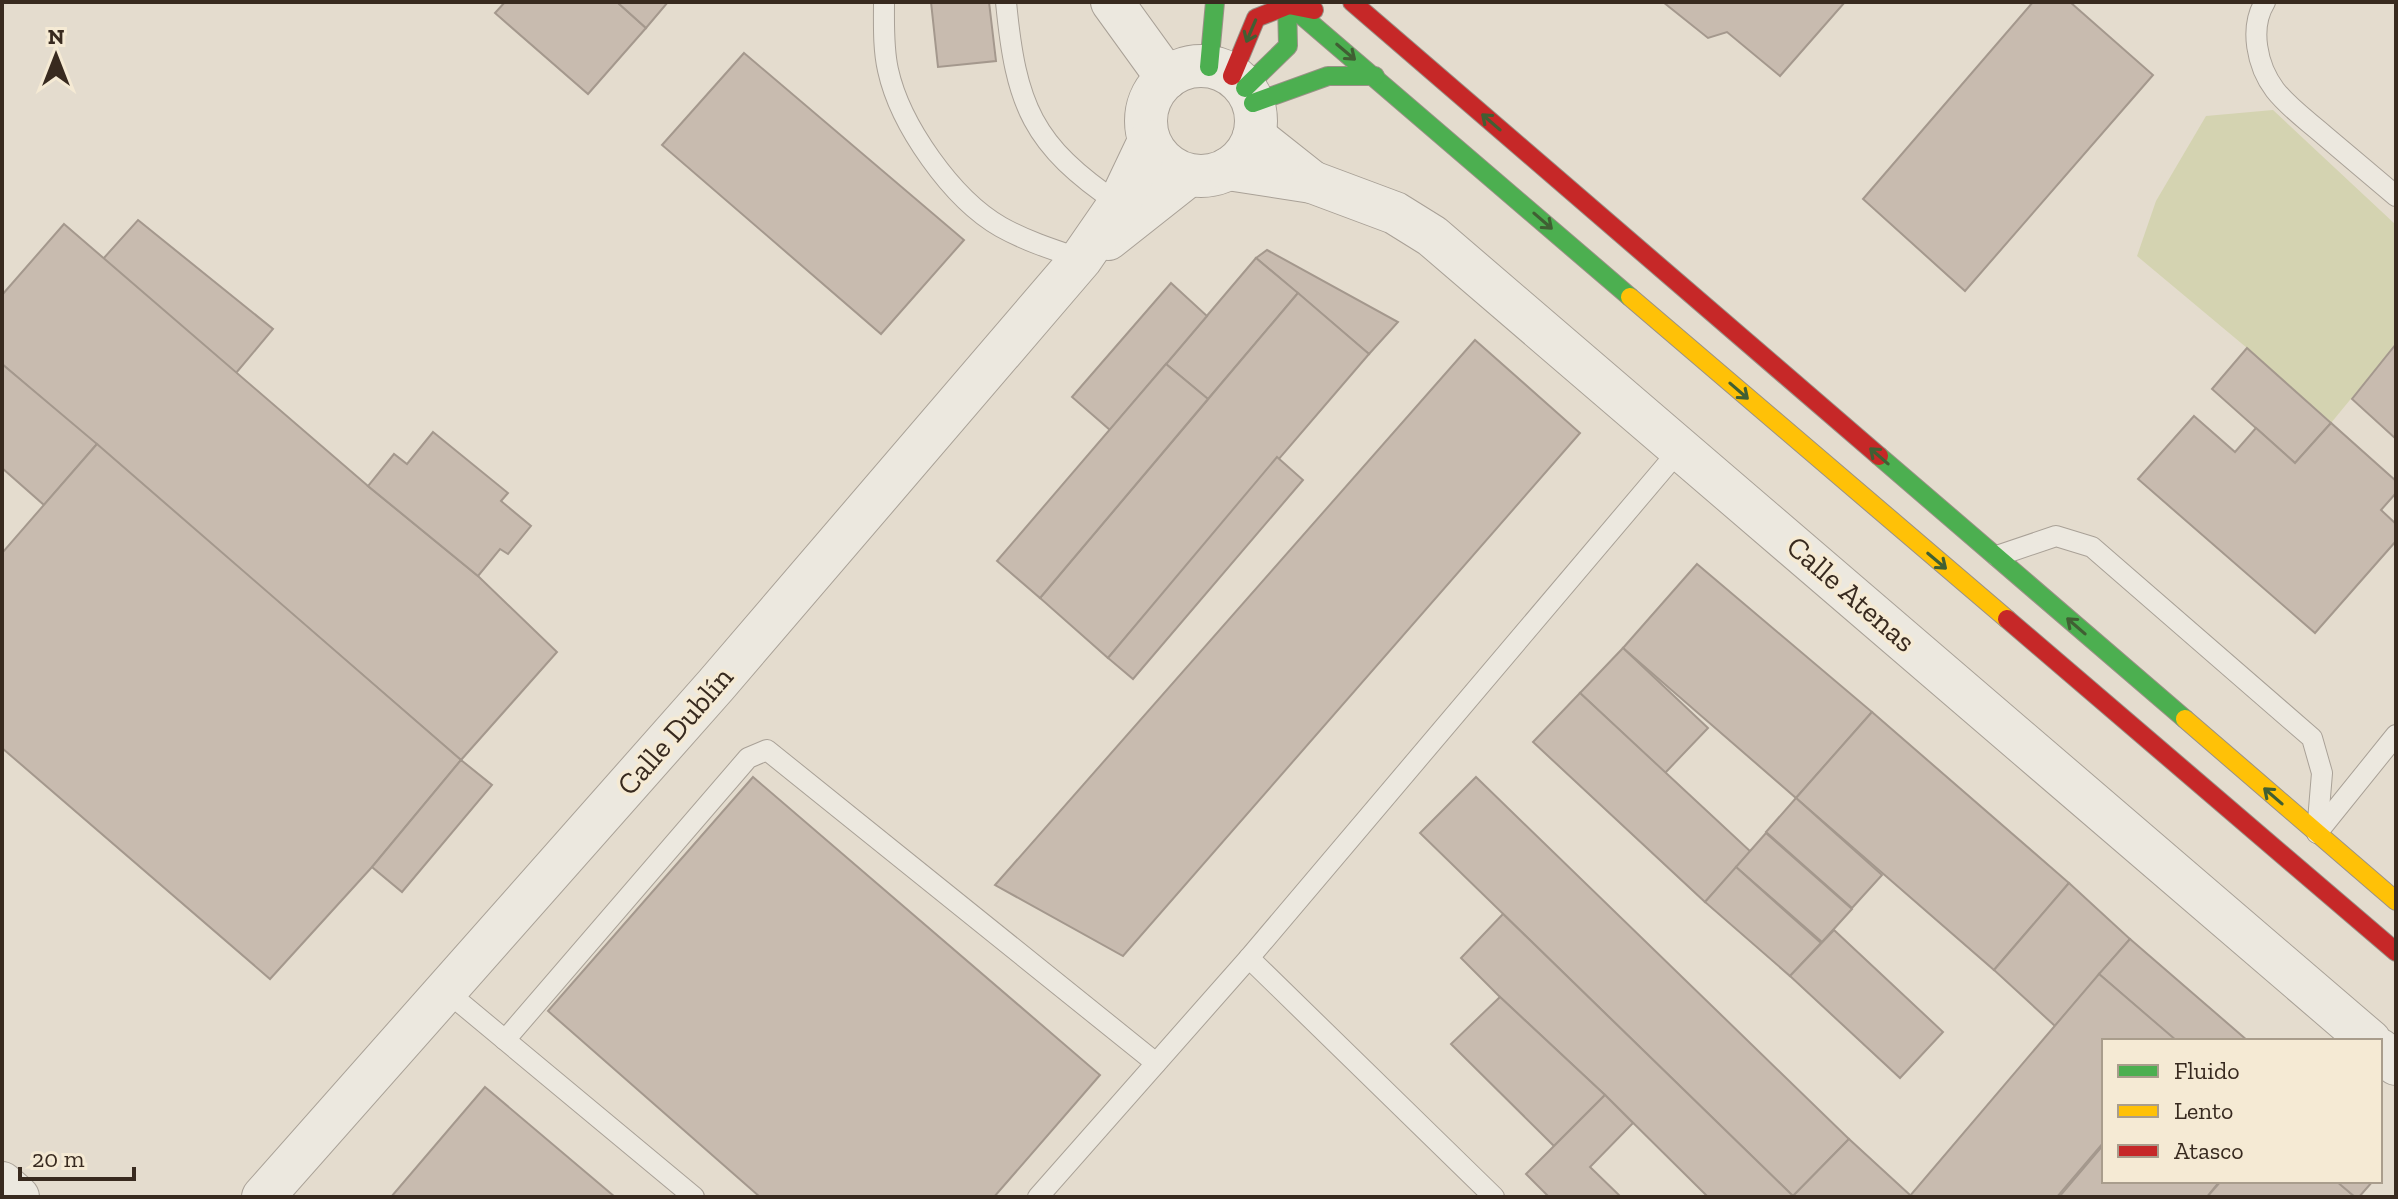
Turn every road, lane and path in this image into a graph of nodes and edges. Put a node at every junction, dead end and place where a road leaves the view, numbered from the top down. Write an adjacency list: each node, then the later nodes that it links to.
1 (884, 2): 18 (lane)
2 (1006, 2): 16 (lane)
3 (1112, 2): 10 (street)
4 (1215, 2): 11 (main road)
5 (1352, 2): 19 (main road, one-way to 5)
6 (1287, 3): 8 (main road); 9 (main road, one-way to 9); 11 (main road); 11 (main road, one-way to 11)
7 (2257, 5): 15 (lane)
8 (1330, 13)
9 (1375, 76): 11 (main road); 25 (main road, one-way to 25)
10 (1167, 78): 11 (street); 12 (street)
11 (1239, 94): 13 (street); 14 (street)
12 (1149, 141): 13 (street); 16 (street, Calle Dublín)
13 (1208, 172): 14 (street); 18 (street, Calle Dublín)
14 (1312, 182): 20 (street, Calle Atenas)
15 (2396, 196)
16 (1119, 204): 18 (street, Calle Dublín)
17 (1582, 224): 19 (main road)
18 (1081, 259): 27 (street, Calle Dublín)
19 (1737, 333): 21 (main road, one-way to 19)
20 (1681, 448): 26 (lane); 28 (street, Calle Atenas)
21 (1996, 557): 23 (main road, one-way to 21); 23 (lane)
22 (2396, 735): 23 (lane)
23 (2317, 833): 24 (main road)
24 (2396, 901)
25 (2396, 952)
26 (1249, 958): 30 (lane); 36 (lane)
27 (445, 990): 29 (lane); 33 (street, Calle Dublín)
28 (2368, 1039)
29 (505, 1040): 30 (lane); 34 (lane)
30 (1156, 1063): 35 (lane)
31 (2, 1183): 32 (street)
32 (18, 1197)
33 (263, 1197)
34 (694, 1197)
35 (1038, 1197)
36 (1494, 1197)

